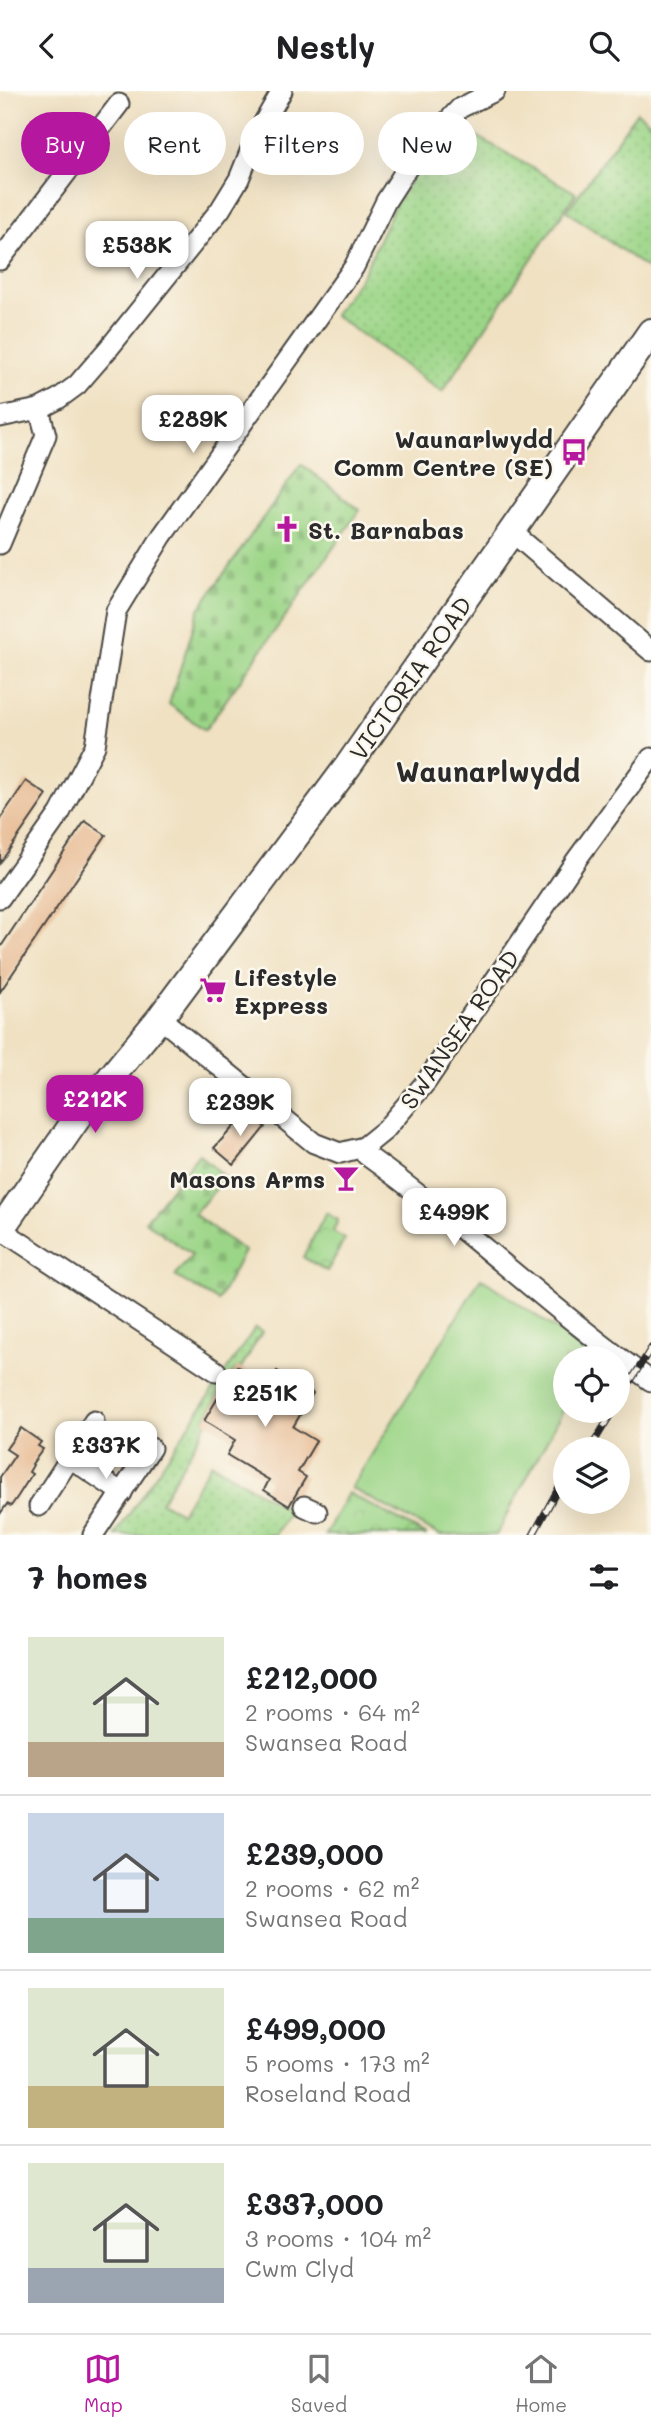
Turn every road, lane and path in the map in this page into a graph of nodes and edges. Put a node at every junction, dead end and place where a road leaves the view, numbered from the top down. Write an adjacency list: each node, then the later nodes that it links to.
1 (282, 91): 6 (street)
2 (495, 91): 12 (street)
3 (119, 104): 4 (street)
4 (0, 260)
5 (651, 332): 8 (main road, VICTORIA ROAD)
6 (39, 409): 7 (street); 9 (street)
7 (0, 417)
8 (512, 532): 10 (street); 13 (main road, VICTORIA ROAD)
9 (0, 544)
10 (651, 651)
11 (651, 758): 14 (street, SWANSEA ROAD)
12 (0, 898)
13 (160, 1018): 14 (street); 15 (main road)
14 (364, 1147): 17 (street)
15 (0, 1229): 16 (street)
16 (209, 1361)
17 (651, 1381)
18 (94, 1421): 20 (street)
19 (151, 1448): 21 (street)
20 (70, 1458): 21 (street); 22 (street)
21 (122, 1493): 23 (street)
22 (39, 1506)
23 (93, 1535)

